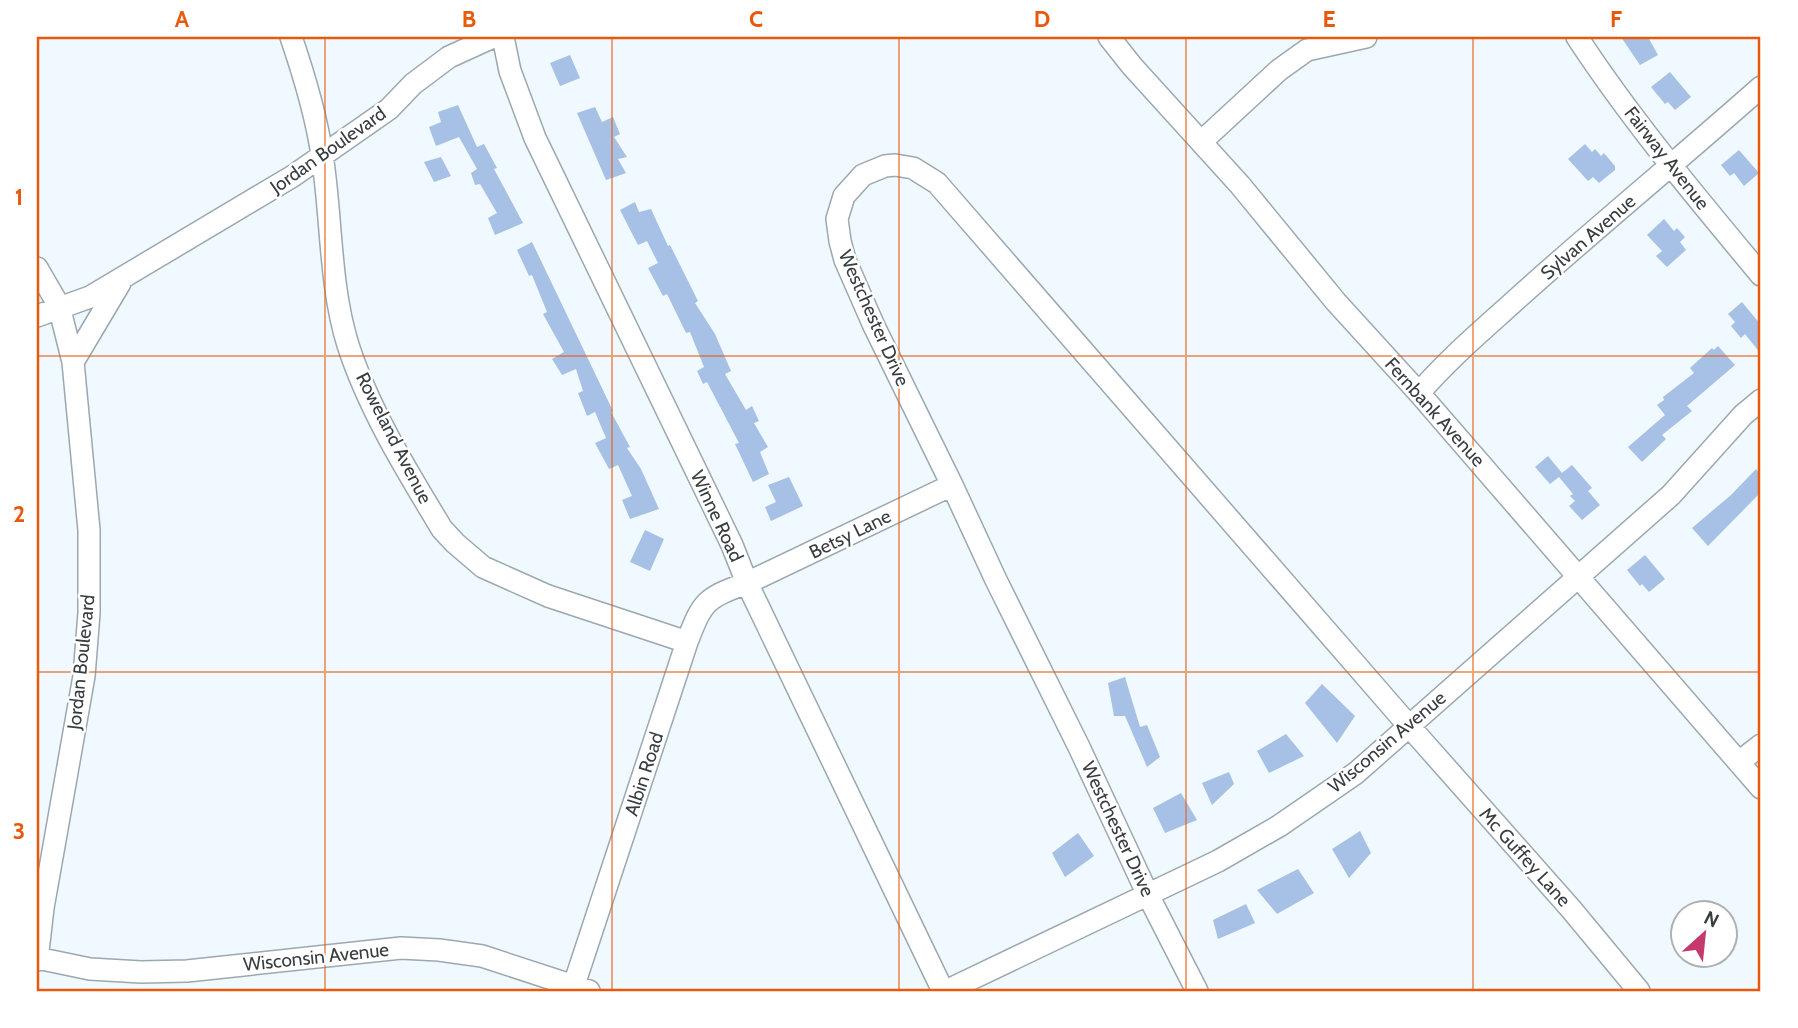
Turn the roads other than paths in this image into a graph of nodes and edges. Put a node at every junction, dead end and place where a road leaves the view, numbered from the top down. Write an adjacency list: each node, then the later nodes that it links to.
1 (290, 37): 9 (street, Roweland Avenue)
2 (493, 37): 9 (street, Jordan Boulevard)
3 (503, 37): 21 (street, Winne Road)
4 (1109, 37): 8 (street, Fernbank Avenue)
5 (1366, 37): 8 (street)
6 (1577, 37): 10 (street, Fairway Avenue)
7 (1761, 87): 10 (street, Sylvan Avenue)
8 (1200, 142): 17 (street, Fernbank Avenue)
9 (322, 154): 13 (street, Jordan Boulevard); 22 (street, Roweland Avenue)
10 (1672, 166): 12 (street, Fairway Avenue); 17 (street, Sylvan Avenue)
11 (37, 268): 14 (street)
12 (1761, 275)
13 (122, 279): 14 (street, Jordan Boulevard); 16 (street, Jordan Boulevard)
14 (59, 306): 15 (street); 16 (street, Jordan Boulevard)
15 (37, 316)
16 (73, 362): 28 (street, Jordan Boulevard)
17 (1419, 393): 20 (street, Fernbank Avenue)
18 (1761, 400): 20 (street, Wisconsin Avenue)
19 (952, 485): 21 (street, Betsy Lane); 23 (street, Westchester Drive); 27 (street, Westchester Drive)
20 (1578, 575): 23 (street, Wisconsin Avenue); 25 (street, Fernbank Avenue)
21 (747, 583): 22 (street, Albin Road); 30 (street, Winne Road)
22 (687, 642): 29 (street, Albin Road)
23 (1409, 726): 27 (street, Wisconsin Avenue); 32 (street, Mc Guffey Lane)
24 (1761, 745): 25 (street)
25 (1739, 762): 26 (street, Fernbank Avenue)
26 (1761, 788)
27 (1148, 895): 30 (street, Wisconsin Avenue); 31 (street, Westchester Drive)
28 (37, 959): 29 (street, Wisconsin Avenue)
29 (578, 989)
30 (944, 991)
31 (1198, 991)
32 (1639, 991)

